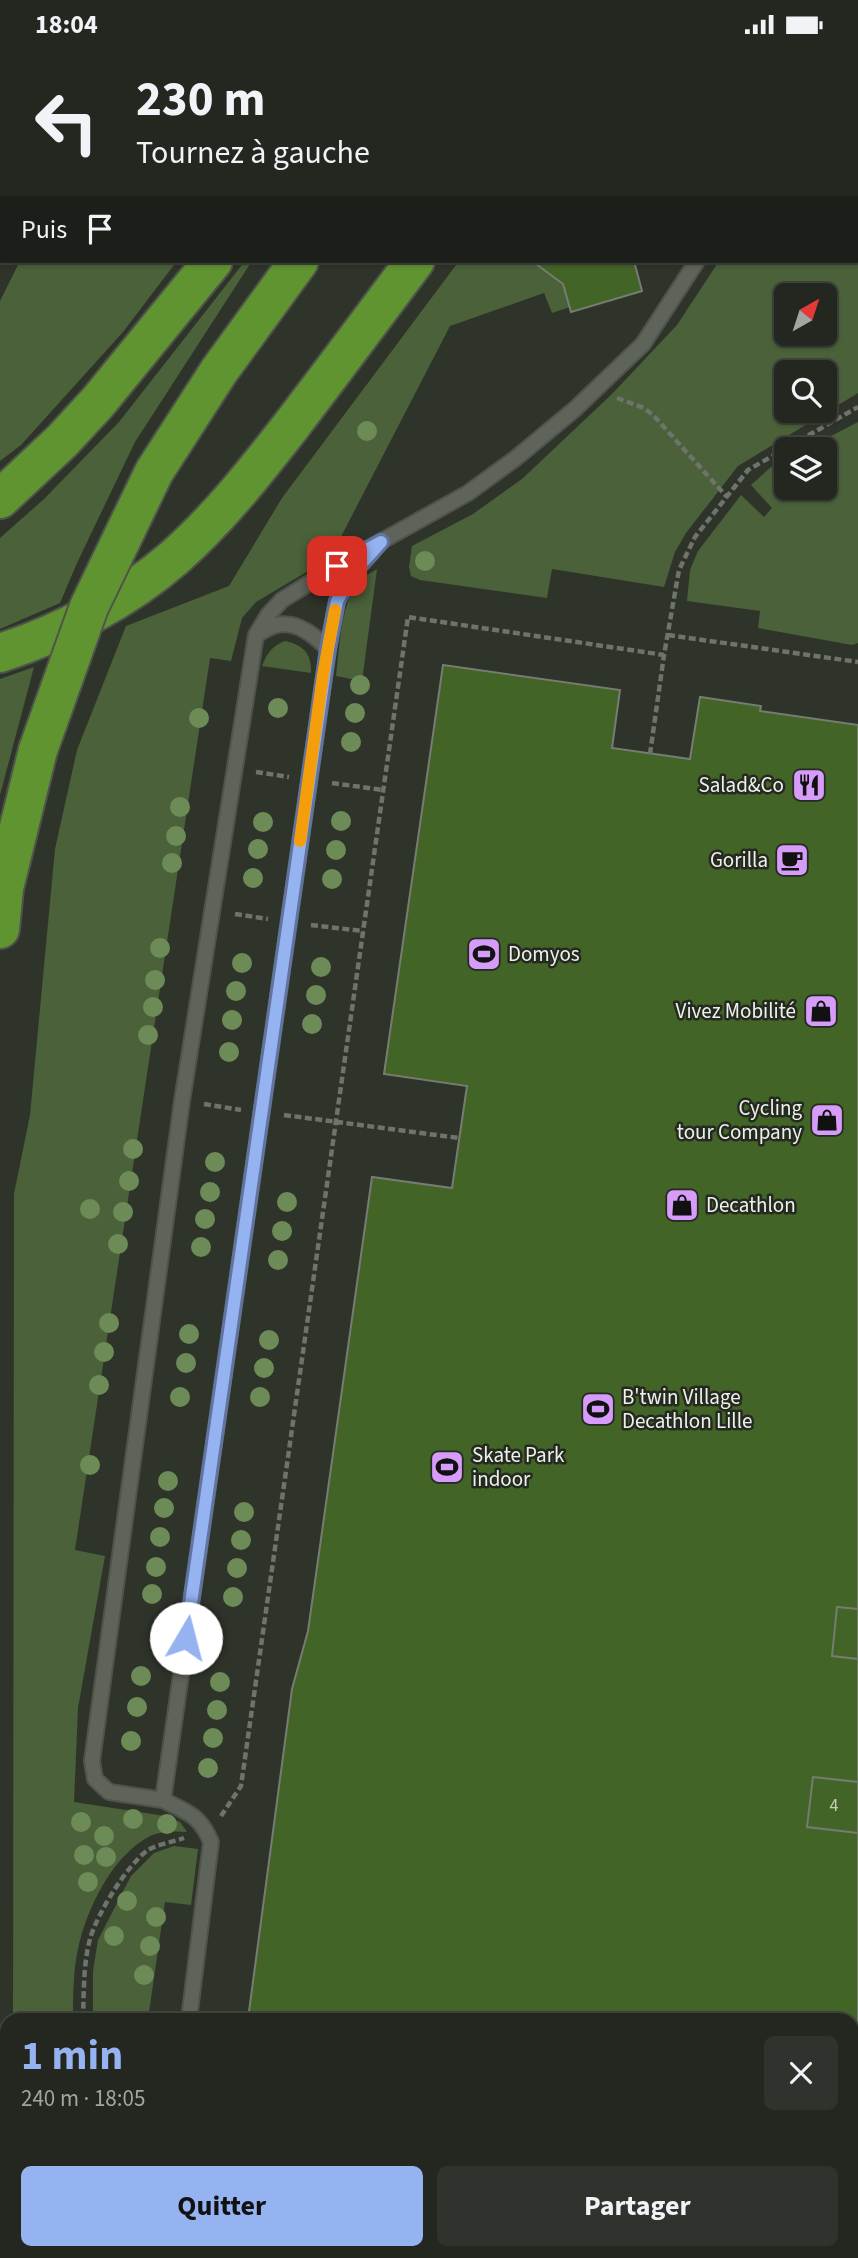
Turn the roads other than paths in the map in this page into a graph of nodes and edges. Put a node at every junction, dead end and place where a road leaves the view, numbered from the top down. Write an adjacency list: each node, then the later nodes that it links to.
1 (211, 263): 7 (highway)
2 (275, 263): 6 (highway)
3 (298, 263): 6 (highway)
4 (413, 263): 11 (highway)
5 (695, 263): 8 (lane)
6 (154, 472): 12 (highway, bridge)
7 (0, 499)
8 (381, 542): 9 (lane); 10 (lane)
9 (256, 635): 10 (lane); 13 (lane)
10 (328, 649): 13 (lane)
11 (0, 653)
12 (0, 929)
13 (163, 1800): 14 (lane)
14 (190, 2013)

